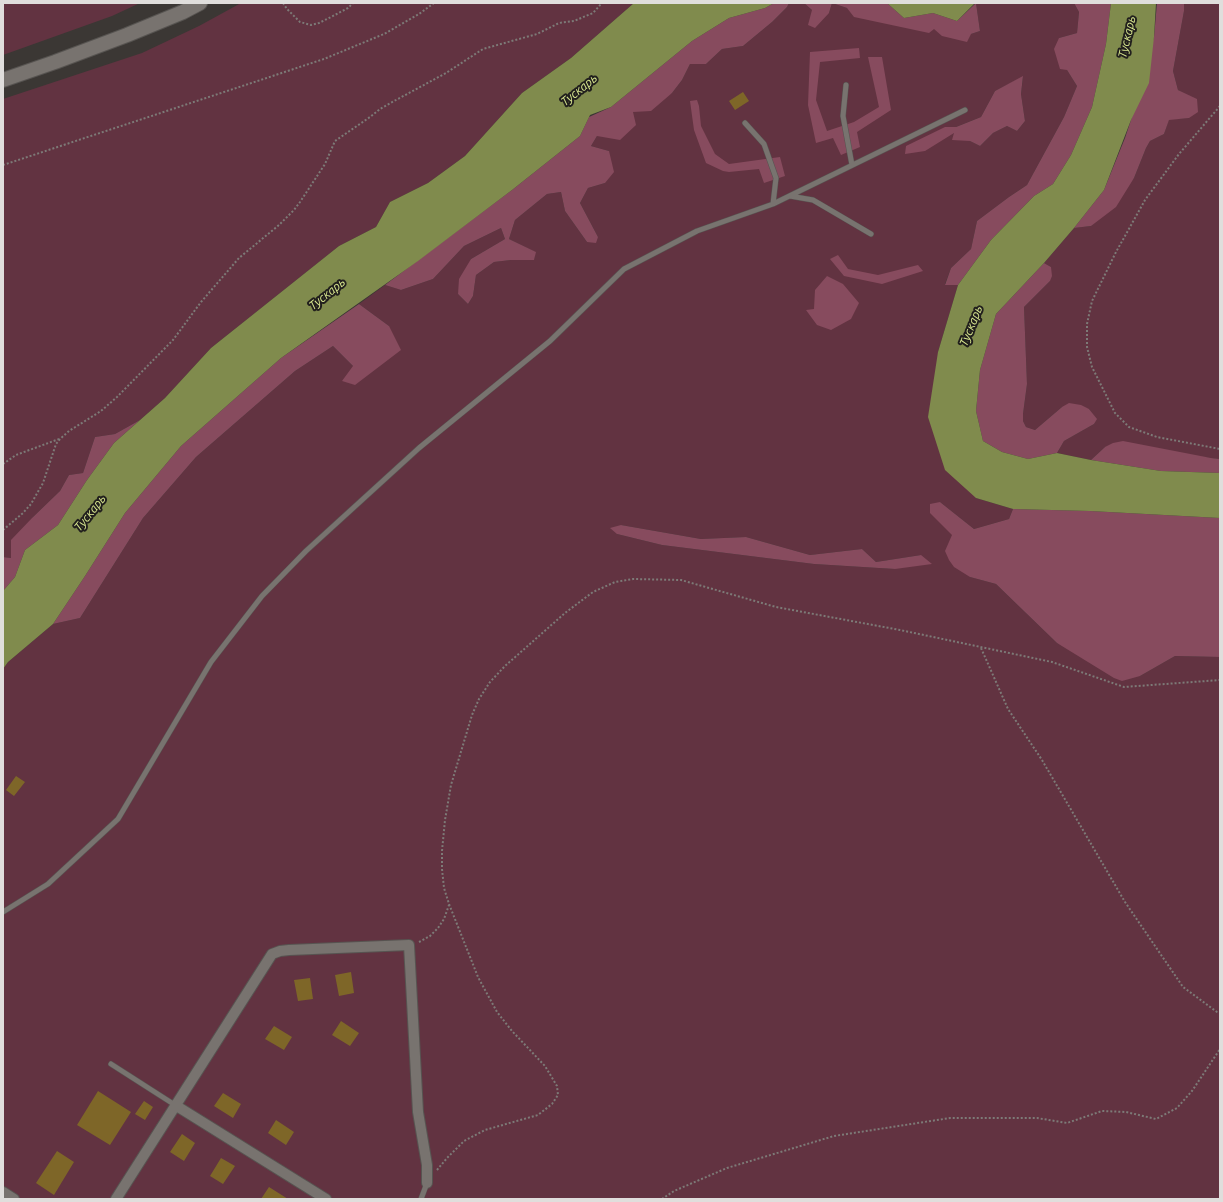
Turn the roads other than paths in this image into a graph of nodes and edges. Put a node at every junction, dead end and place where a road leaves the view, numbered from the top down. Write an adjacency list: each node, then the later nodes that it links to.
1 (200, 3): 2 (main road)
2 (3, 80)
3 (846, 85): 6 (lane)
4 (965, 110): 6 (lane)
5 (745, 123): 8 (lane)
6 (852, 165): 7 (lane)
7 (789, 196): 8 (lane); 9 (lane)
8 (773, 204): 10 (lane)
9 (871, 234)
10 (3, 912)
11 (111, 1064): 12 (lane)
12 (175, 1105): 13 (street); 16 (street); 17 (street)
13 (426, 1183): 18 (lane)
14 (3, 1192): 15 (street)
15 (14, 1199)
16 (116, 1199)
17 (326, 1199)
18 (420, 1199)

